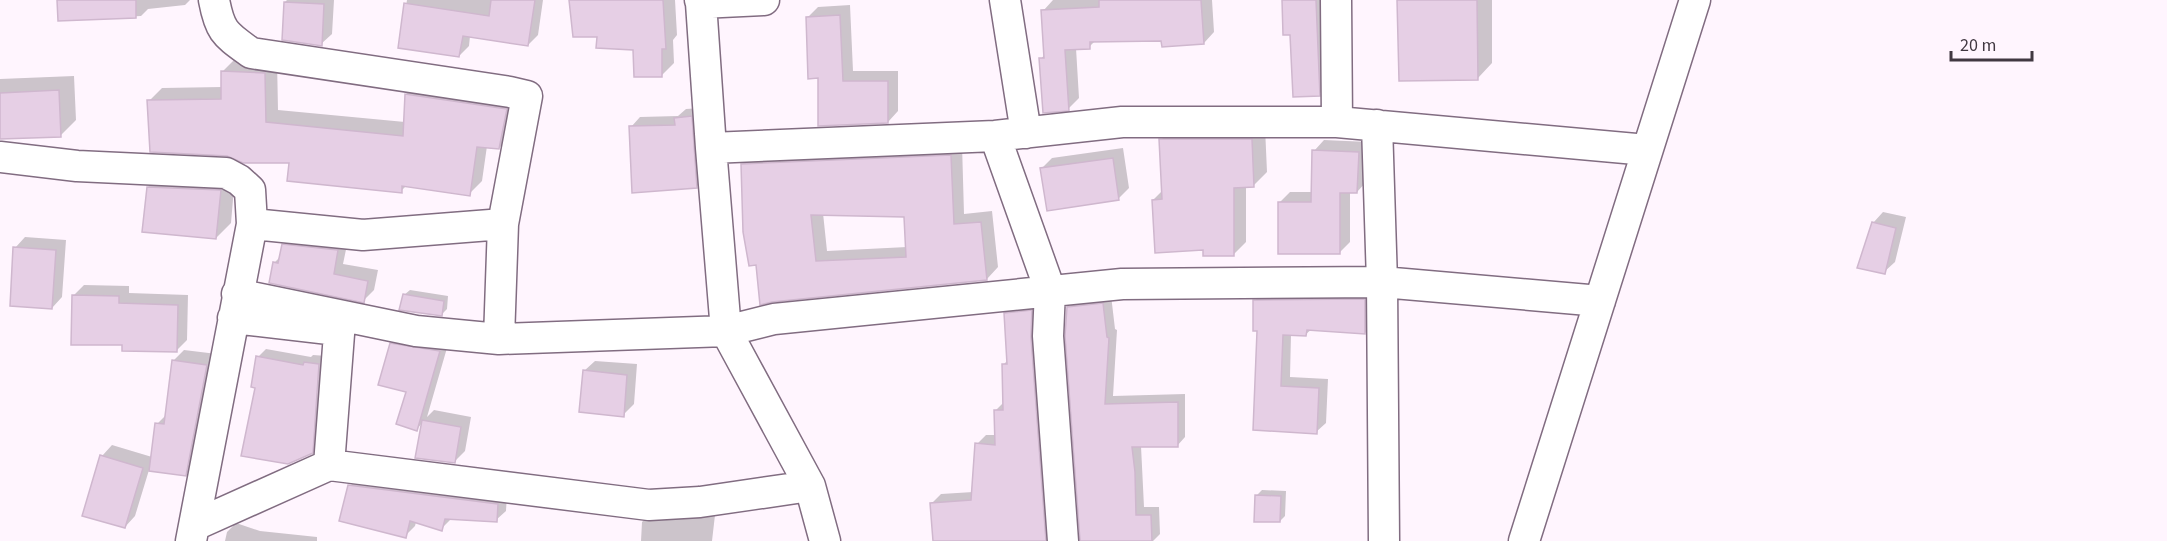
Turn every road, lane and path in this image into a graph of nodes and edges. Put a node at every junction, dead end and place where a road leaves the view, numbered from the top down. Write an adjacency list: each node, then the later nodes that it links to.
1 (214, 0): 15 (street)
2 (764, 0): 6 (street)
3 (1005, 0): 9 (street)
4 (1336, 0): 7 (street)
5 (1695, 0): 12 (street)
6 (700, 2): 11 (street)
7 (1337, 122): 8 (street); 9 (street)
8 (1377, 125): 12 (street); 16 (street)
9 (1026, 133): 10 (street)
10 (995, 136): 11 (street); 17 (street)
11 (711, 148): 20 (street)
12 (1647, 150): 18 (street)
13 (0, 157): 14 (street)
14 (252, 224): 15 (street); 19 (street)
15 (503, 224): 21 (street)
16 (1382, 282): 17 (street); 18 (street); 27 (street)
17 (1050, 290): 20 (street); 26 (street)
18 (1600, 301): 28 (street)
19 (235, 306): 21 (street); 22 (street); 24 (street)
20 (726, 331): 21 (street); 23 (street)
21 (499, 339)
22 (329, 465): 23 (street); 24 (street)
23 (810, 486): 25 (street)
24 (193, 533)
25 (825, 541)
26 (1063, 541)
27 (1384, 541)
28 (1524, 541)

